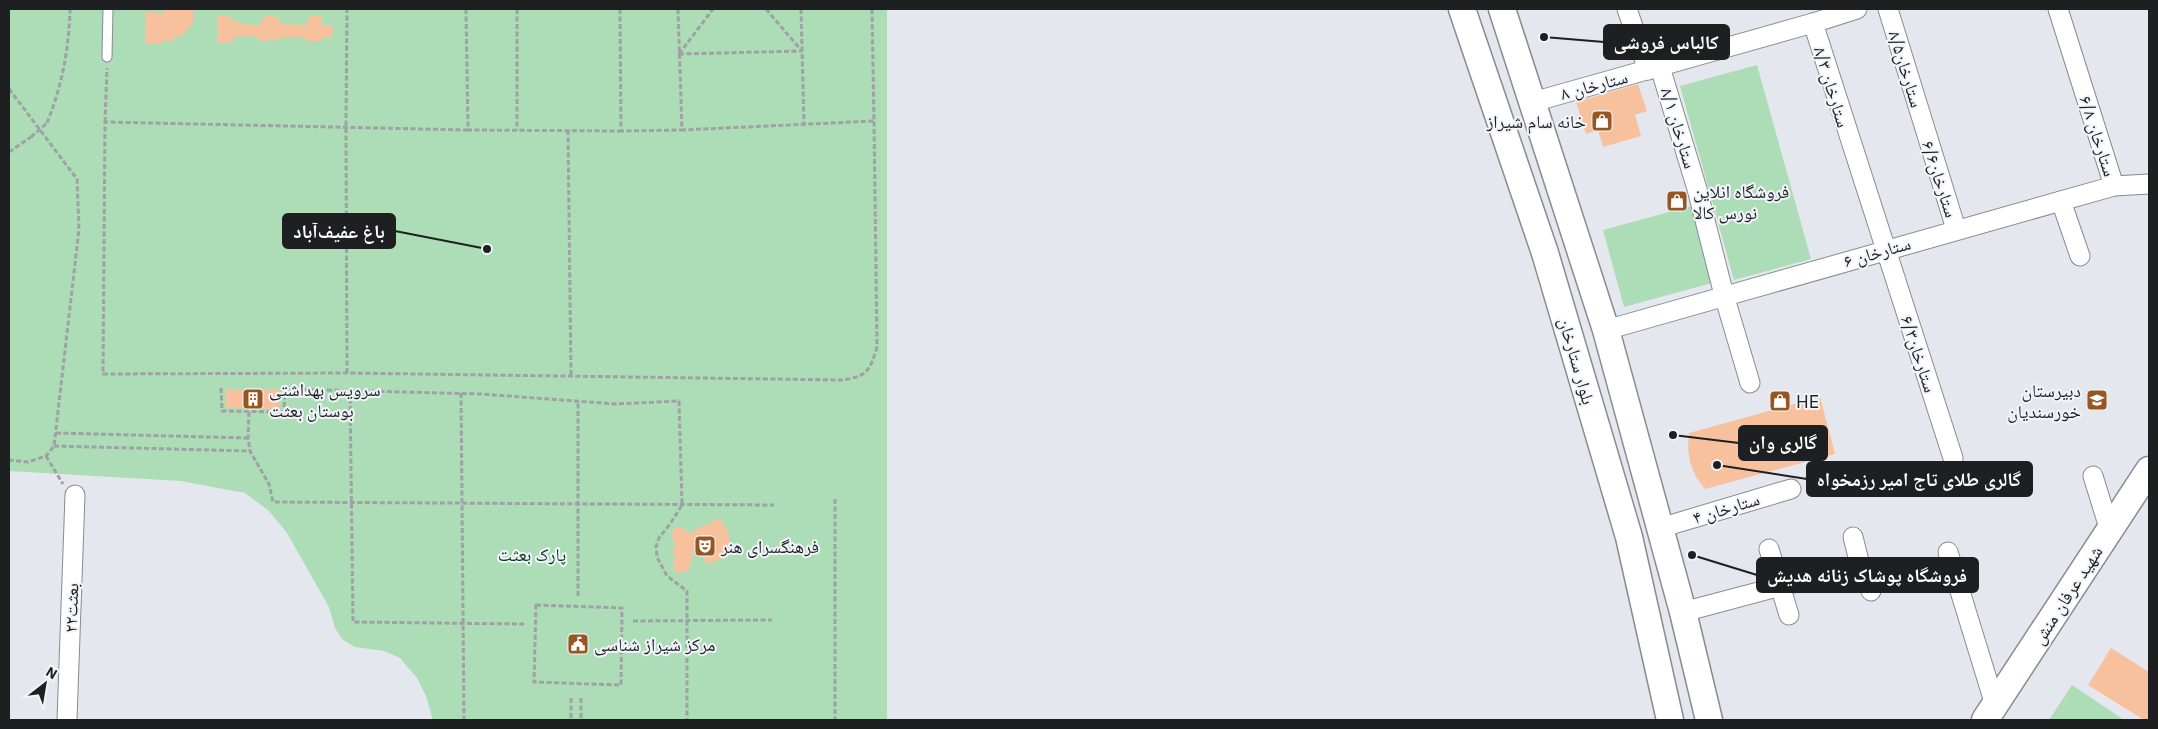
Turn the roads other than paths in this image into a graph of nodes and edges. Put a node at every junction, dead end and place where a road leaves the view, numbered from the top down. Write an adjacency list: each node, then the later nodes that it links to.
1 (108, 9): 9 (lane)
2 (1462, 9): 39 (main road, بلوار ستارخان)
3 (1502, 9): 11 (main road, بلوار ستارخان)
4 (1627, 9): 10 (street, ستارخان ۸/۱)
5 (1888, 9): 12 (street, ستارخان۸/۵)
6 (2058, 9): 14 (street, ستارخان ۶/۸)
7 (1850, 10): 8 (street, ستارخان ۸)
8 (1813, 23): 10 (street, ستارخان ۸); 17 (street, ستارخان ۸/۳)
9 (107, 57)
10 (1654, 69): 11 (street, ستارخان ۸); 19 (street, ستارخان ۸/۱)
11 (1533, 102): 20 (main road, بلوار ستارخان)
12 (1925, 129): 16 (street, ستارخان۶/۶)
13 (2149, 184): 14 (street, ستارخان ۶)
14 (2114, 186): 15 (street, ستارخان ۶)
15 (2061, 201): 16 (street, ستارخان ۶); 18 (street)
16 (1956, 229): 17 (street, ستارخان ۶)
17 (1886, 250): 19 (street, ستارخان ۶); 22 (street, ستارخان۶/۳)
18 (2080, 256)
19 (1724, 295): 20 (street, ستارخان ۶); 21 (street, ستارخان ۸/۱)
20 (1606, 330): 27 (main road, بلوار ستارخان)
21 (1750, 383)
22 (1953, 458)
23 (2149, 470): 28 (main road, شهید عرفان منش)
24 (2093, 476): 28 (street)
25 (1791, 488): 27 (street, ۴ ستارخان)
26 (75, 495): 38 (street, بعثت۲۲)
27 (1660, 528): 35 (main road, بلوار ستارخان)
28 (2110, 531): 37 (main road, شهید عرفان منش)
29 (1853, 537): 32 (street)
30 (1769, 549): 33 (street)
31 (1948, 552): 37 (street)
32 (1860, 565): 33 (street); 34 (street)
33 (1780, 586): 35 (street); 36 (street)
34 (1871, 591)
35 (1683, 612): 40 (main road, بلوار ستارخان)
36 (1789, 615)
37 (1990, 713)
38 (67, 720)
39 (1670, 720)
40 (1709, 720)

